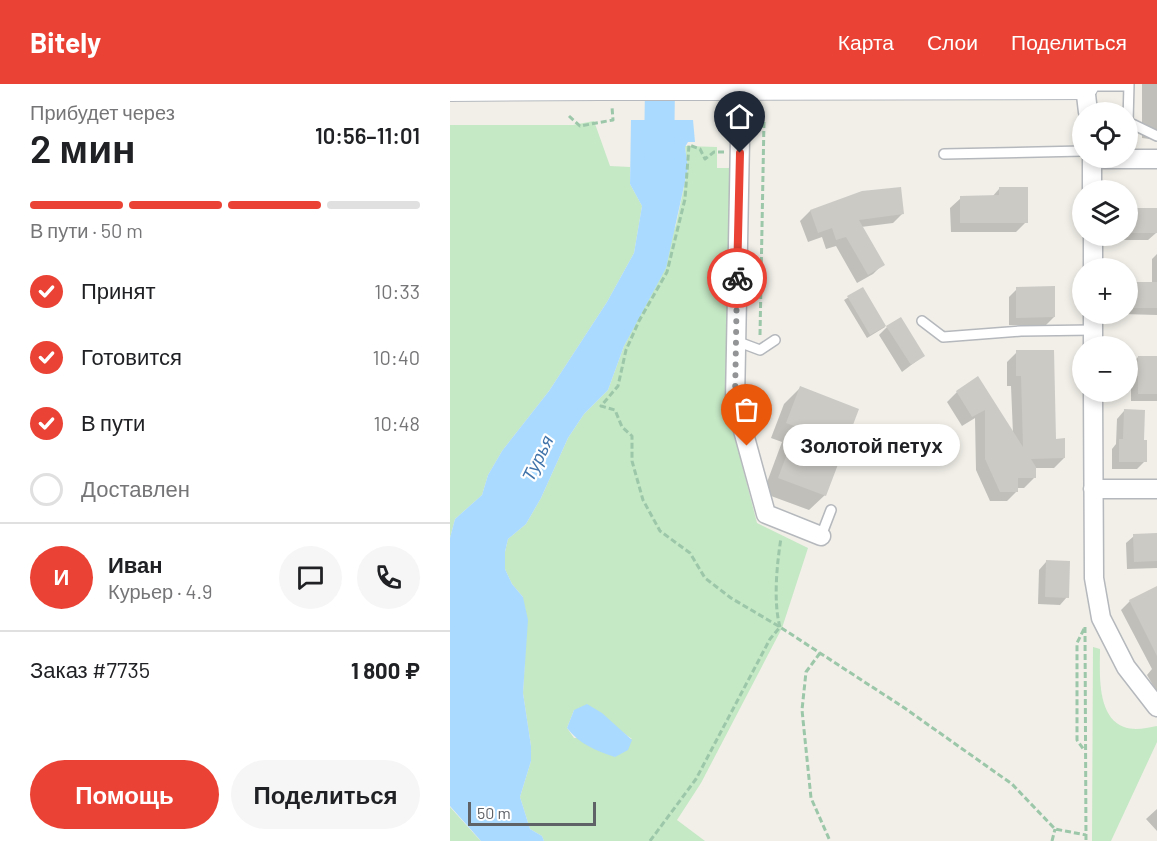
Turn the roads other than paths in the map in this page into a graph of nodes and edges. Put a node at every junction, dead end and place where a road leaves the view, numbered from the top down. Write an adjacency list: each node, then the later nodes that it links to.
1 (788, 85): 2 (main road); 4 (main road)
2 (1085, 85): 3 (lane); 6 (street)
3 (1128, 85): 7 (lane)
4 (741, 87): 5 (main road, bridge); 15 (street)
5 (450, 88)
6 (1087, 102)
7 (1157, 136)
8 (944, 154): 9 (lane)
9 (1072, 156)
10 (1138, 158): 11 (street)
11 (1157, 159)
12 (922, 321): 13 (lane)
13 (1093, 330)
14 (775, 340): 15 (lane)
15 (736, 341): 20 (street)
16 (1093, 402): 17 (street)
17 (1093, 489): 18 (street); 21 (street)
18 (1157, 489)
19 (831, 510): 20 (lane)
20 (821, 536)
21 (1157, 707)

